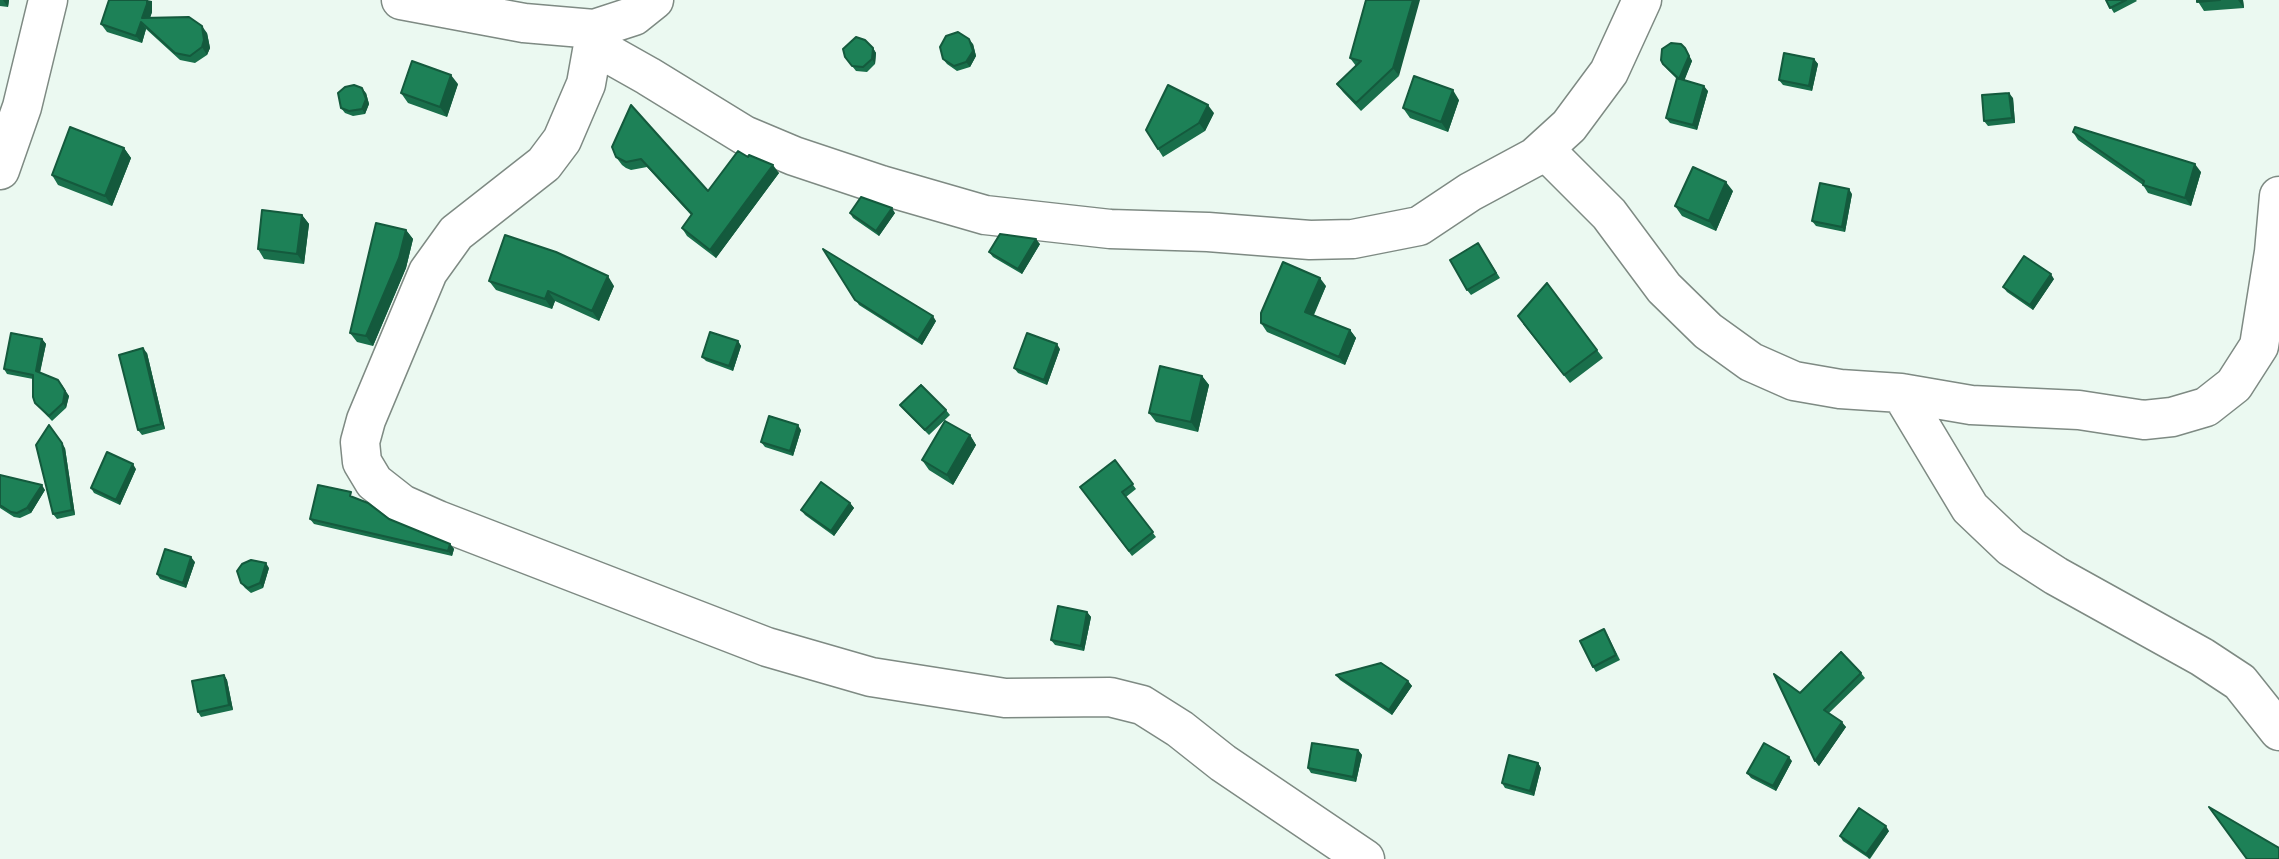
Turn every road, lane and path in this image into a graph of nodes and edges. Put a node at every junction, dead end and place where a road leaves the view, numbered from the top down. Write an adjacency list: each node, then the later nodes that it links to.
1 (48, 0): 7 (street)
2 (401, 0): 5 (street)
3 (654, 0): 5 (street)
4 (1642, 0): 6 (street)
5 (593, 37): 6 (street); 11 (street)
6 (1544, 149): 9 (street)
7 (0, 170)
8 (2279, 196): 9 (street)
9 (1901, 393): 10 (street)
10 (2279, 731)
11 (1365, 859)

